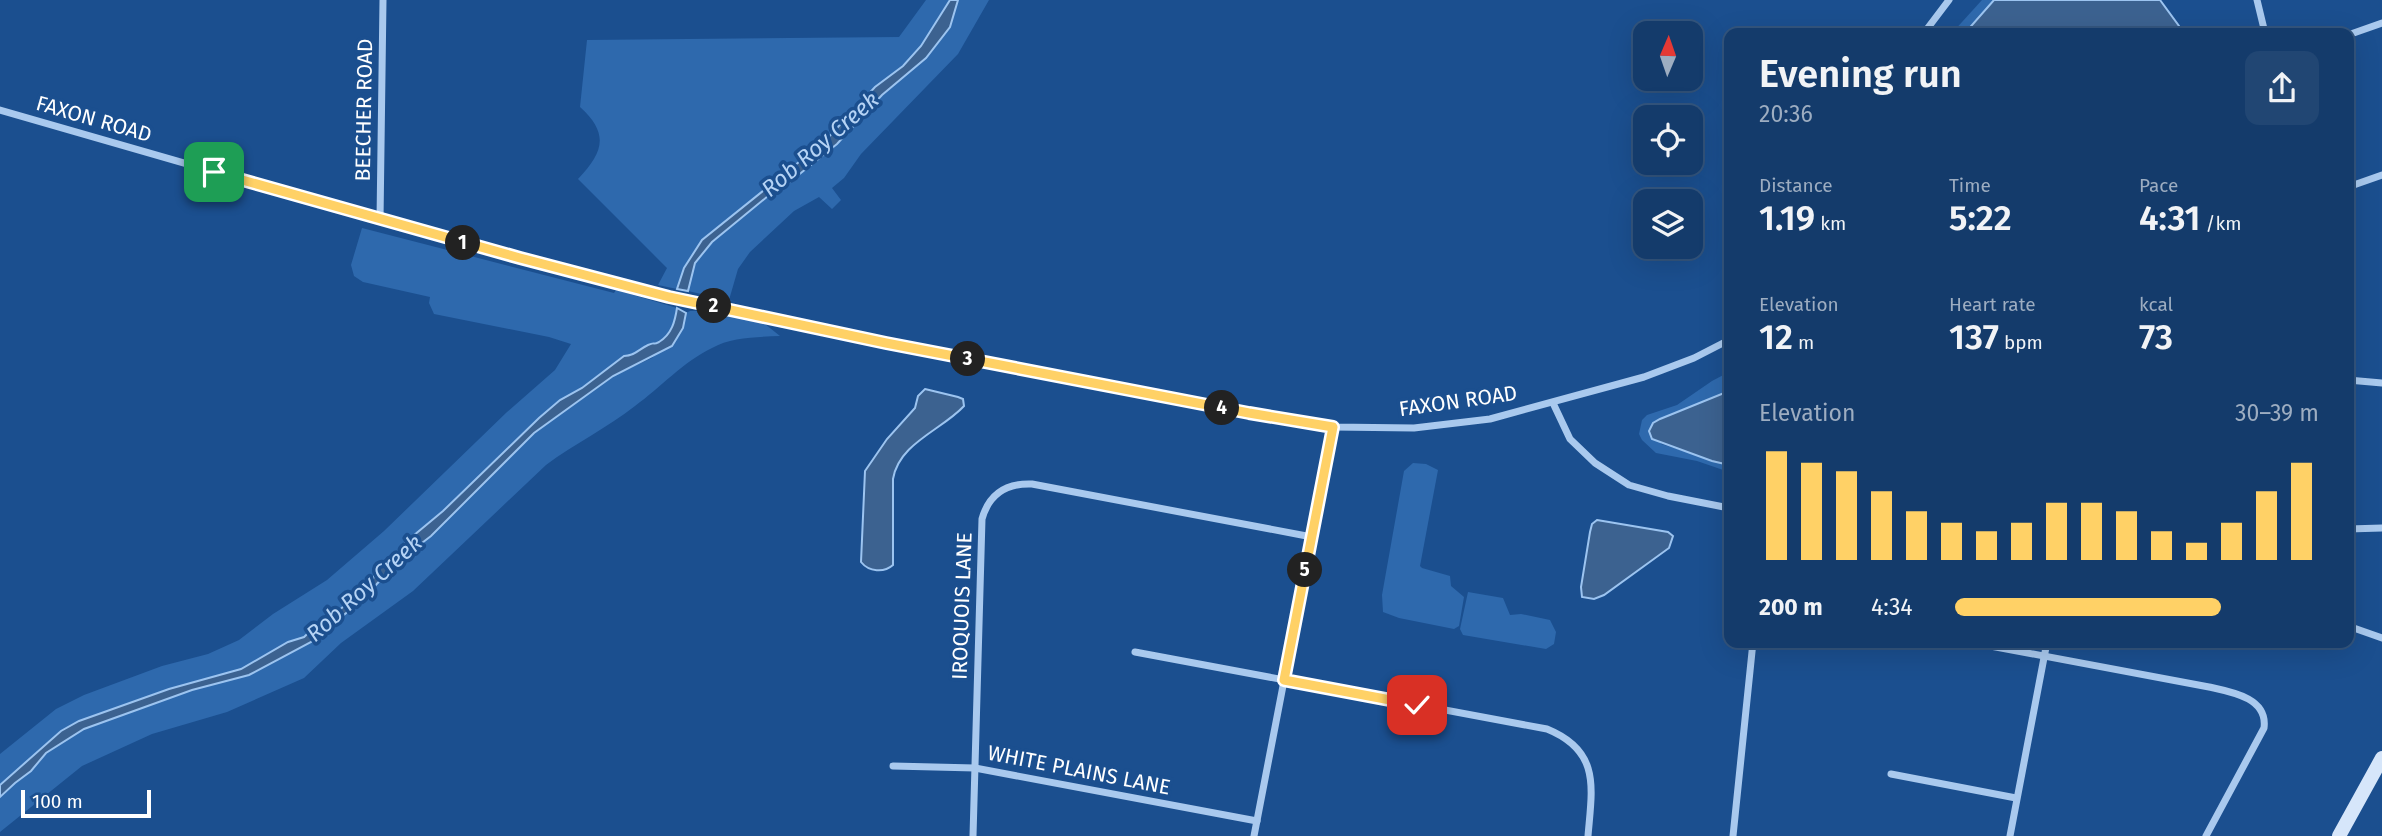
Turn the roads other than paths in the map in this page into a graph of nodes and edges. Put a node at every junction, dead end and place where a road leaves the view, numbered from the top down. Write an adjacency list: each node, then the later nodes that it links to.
1 (383, 0): 11 (street, BEECHER ROAD)
2 (1949, 0): 5 (street)
3 (2257, 0): 6 (street)
4 (2382, 23): 7 (street)
5 (1928, 28)
6 (2264, 28)
7 (2354, 33)
8 (0, 110): 11 (street, FAXON ROAD)
9 (2382, 175): 10 (street)
10 (2354, 185)
11 (380, 220): 16 (street, FAXON ROAD)
12 (1724, 343): 15 (street, FAXON ROAD)
13 (2354, 381): 14 (street)
14 (2382, 383)
15 (1553, 403): 16 (street, FAXON ROAD); 17 (street)
16 (1333, 427): 20 (street)
17 (1724, 507)
18 (2382, 528): 19 (street)
19 (2354, 529)
20 (1312, 537): 28 (street); 31 (street, IROQUOIS LANE)
21 (2354, 628): 22 (street)
22 (2382, 638)
23 (1751, 648): 38 (street)
24 (2001, 648): 27 (street)
25 (2046, 648): 27 (street)
26 (1135, 652): 28 (street)
27 (2044, 656): 33 (street); 40 (street)
28 (1284, 680): 34 (street); 37 (street)
29 (2382, 758): 41 (main road)
30 (892, 766): 31 (street, WHITE PLAINS LANE)
31 (975, 768): 34 (street, WHITE PLAINS LANE); 35 (street, IROQUOIS LANE)
32 (1891, 774): 33 (street)
33 (2016, 798): 39 (street)
34 (1257, 821): 36 (street)
35 (973, 836)
36 (1254, 836)
37 (1588, 836)
38 (1733, 836)
39 (2010, 836)
40 (2206, 836)
41 (2339, 836)

